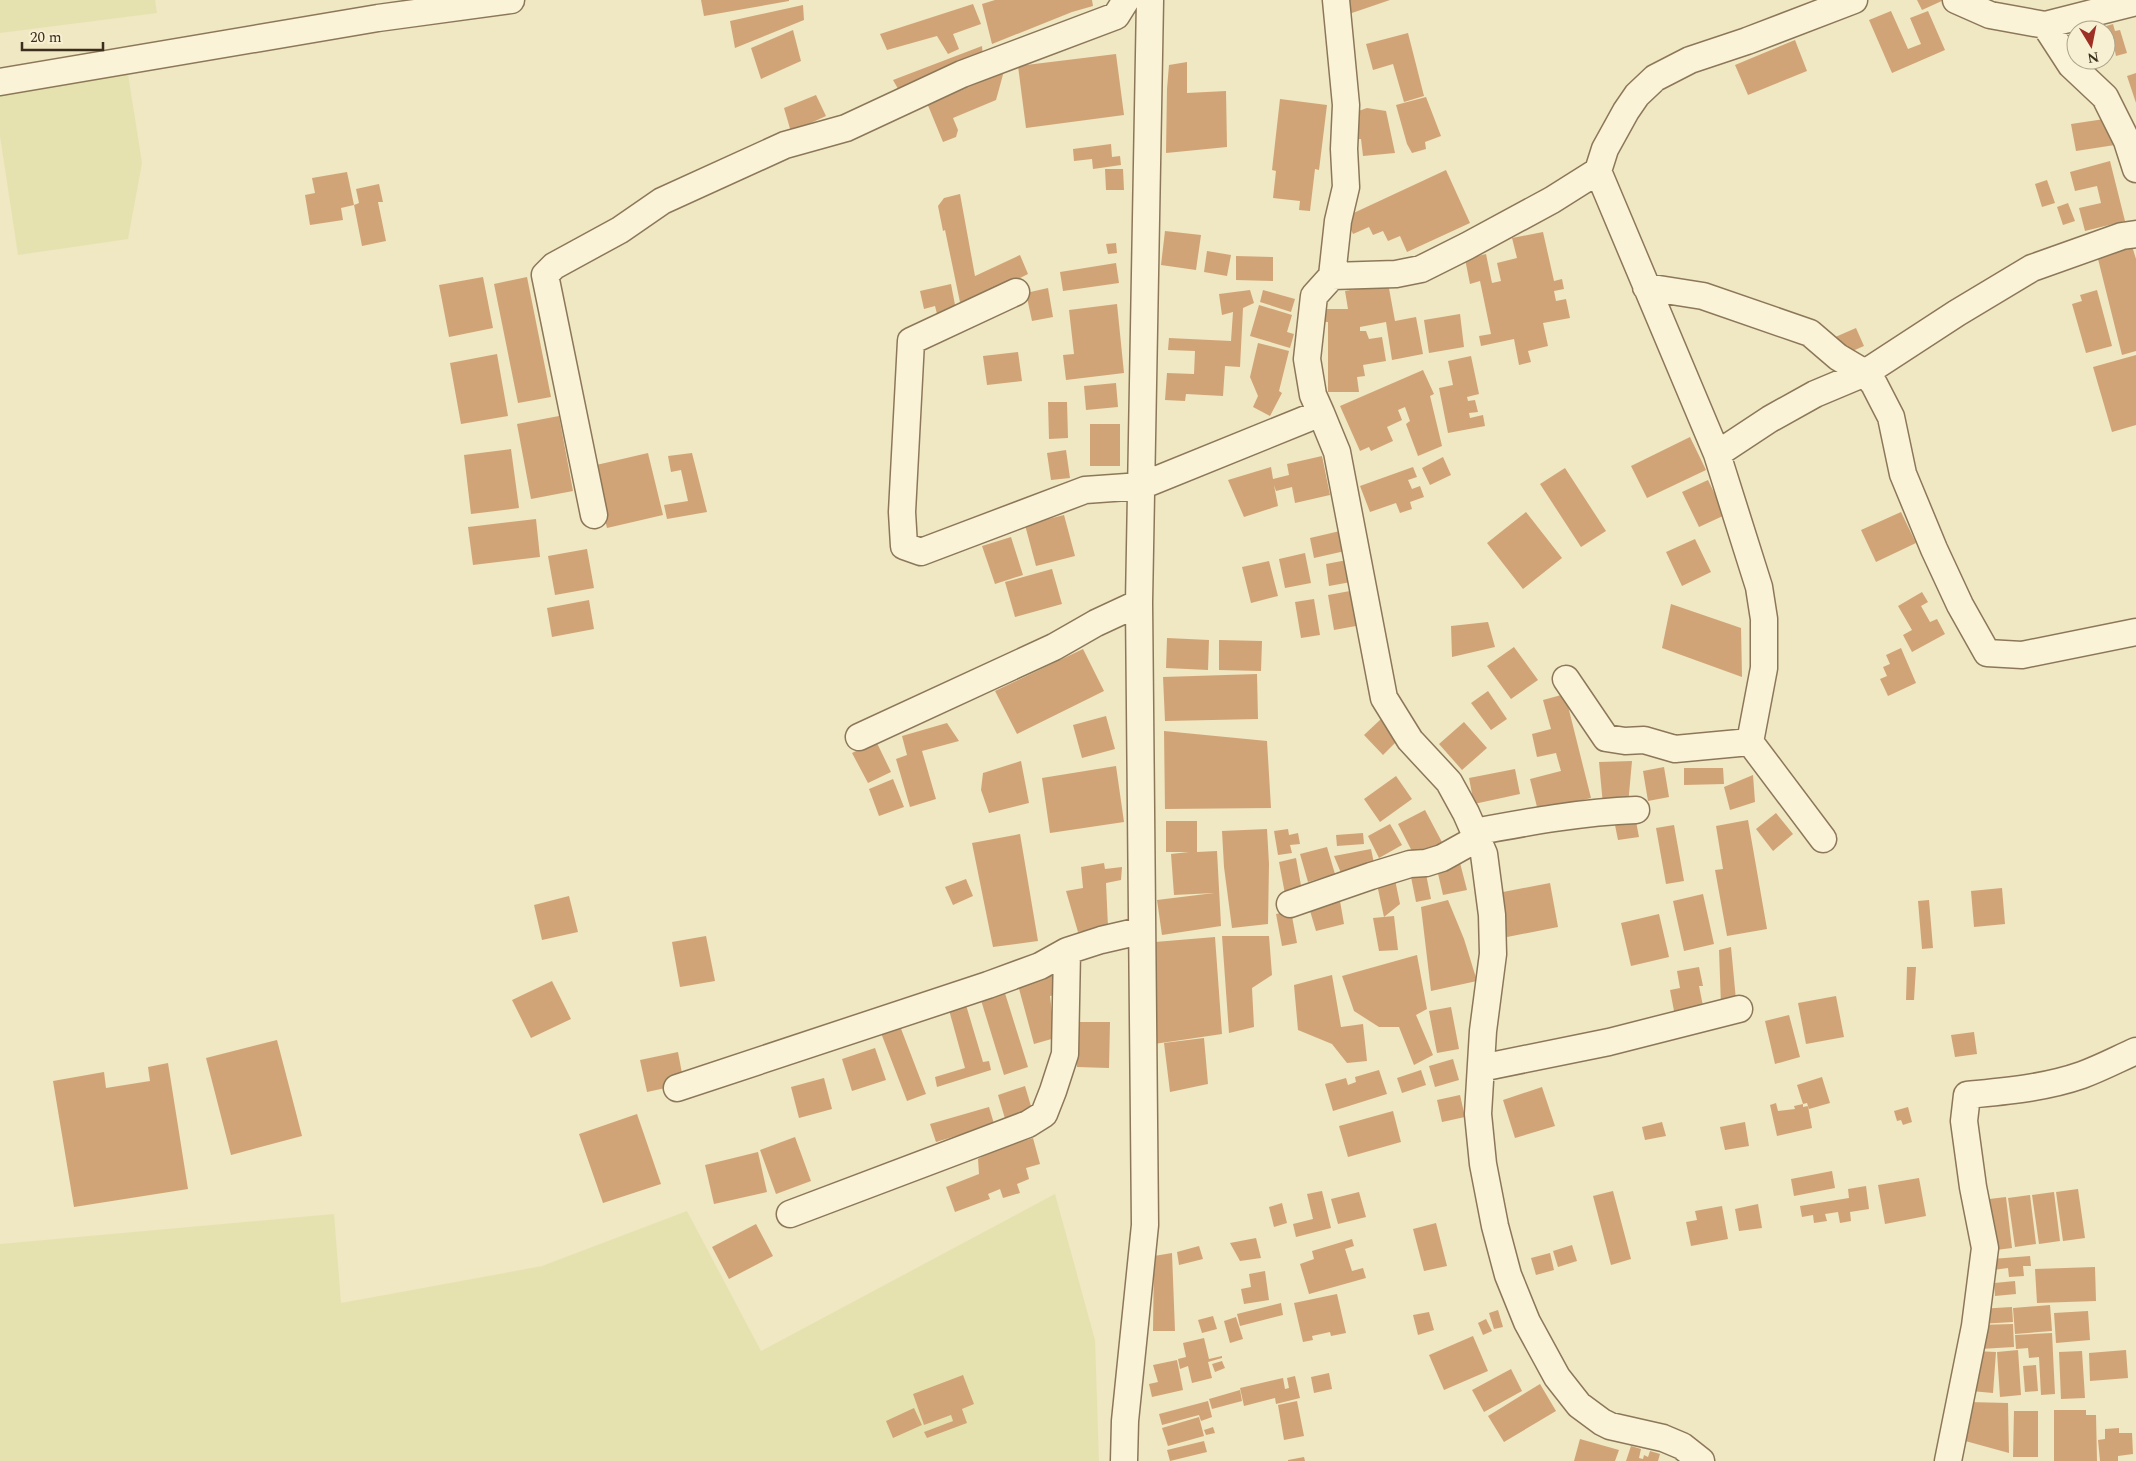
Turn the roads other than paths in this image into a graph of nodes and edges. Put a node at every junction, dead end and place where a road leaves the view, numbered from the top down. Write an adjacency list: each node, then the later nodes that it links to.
1 (510, 0): 8 (street)
2 (1126, 0): 21 (street)
3 (1150, 0): 20 (street)
4 (1336, 0): 14 (street)
5 (1854, 0): 12 (street)
6 (1956, 0): 9 (street)
7 (2136, 2): 9 (street)
8 (399, 7): 10 (street)
9 (2045, 25): 11 (street)
10 (0, 82)
11 (2136, 169)
12 (1598, 171): 14 (street); 15 (street)
13 (2136, 234): 17 (street)
14 (1332, 276): 18 (street)
15 (1646, 287): 17 (street); 19 (street)
16 (1016, 292): 20 (street)
17 (1865, 373): 19 (street); 23 (street)
18 (1321, 413): 20 (street); 28 (street)
19 (1717, 454): 26 (street)
20 (1141, 486): 22 (street)
21 (594, 515)
22 (1138, 603): 25 (street); 31 (street)
23 (2136, 632)
24 (1566, 679): 26 (street)
25 (859, 737)
26 (1750, 742): 29 (street)
27 (1636, 810): 28 (street)
28 (1476, 835): 30 (street); 35 (street)
29 (1823, 839)
30 (1290, 904)
31 (1140, 932): 32 (street); 38 (street)
32 (1067, 951): 36 (street); 37 (street)
33 (1739, 1009): 35 (street)
34 (2136, 1051): 40 (street)
35 (1481, 1068): 39 (street)
36 (677, 1088)
37 (790, 1214)
38 (1124, 1461)
39 (1701, 1461)
40 (1948, 1461)

